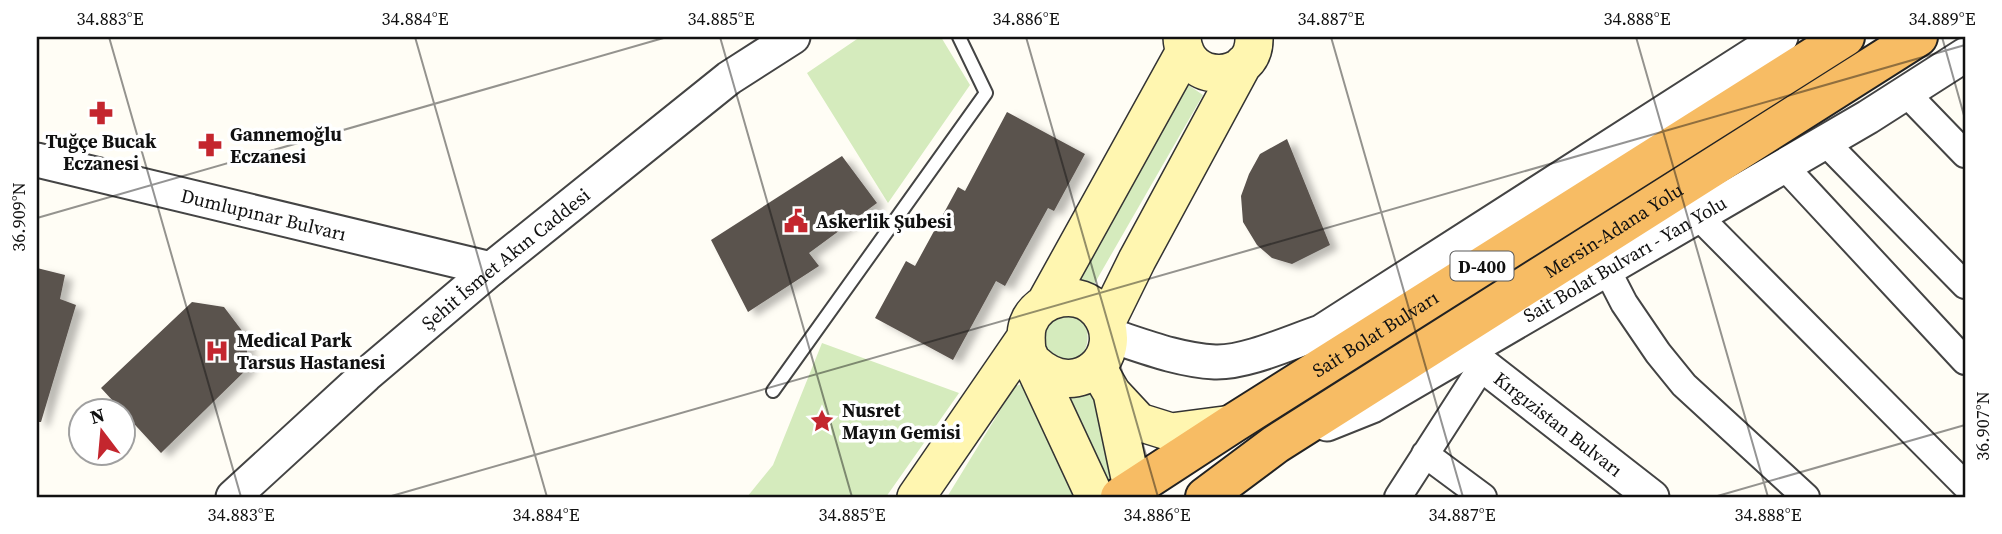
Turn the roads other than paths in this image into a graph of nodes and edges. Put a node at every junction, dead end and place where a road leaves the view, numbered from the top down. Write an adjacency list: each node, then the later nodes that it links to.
1 (793, 37): 15 (street, Şehit İsmet Akın Caddesi)
2 (959, 37): 23 (lane)
3 (1781, 37): 20 (street)
4 (1845, 37): 24 (highway, Sait Bolat Bulvarı / D-400)
5 (1918, 37): 25 (highway, Mersin-Adana Yolu / D-400)
6 (1182, 41): 7 (main road); 18 (main road)
7 (1249, 50): 20 (main road)
8 (1965, 55): 9 (street, Sait Bolat Bulvarı - Yan Yolu)
9 (1906, 93): 10 (street, Sait Bolat Bulvarı - Yan Yolu); 11 (street)
10 (1825, 142): 13 (street, Sait Bolat Bulvarı - Yan Yolu); 17 (street)
11 (1965, 155)
12 (37, 160): 15 (street, Dumlupınar Bulvarı)
13 (1784, 166): 14 (street, Sait Bolat Bulvarı - Yan Yolu); 22 (street)
14 (1698, 216): 16 (street, Sait Bolat Bulvarı - Yan Yolu); 27 (street)
15 (491, 269): 29 (street, Şehit İsmet Akın Caddesi)
16 (1607, 270): 21 (street, Sait Bolat Bulvarı - Yan Yolu); 36 (street)
17 (1965, 285)
18 (1046, 302): 19 (main road); 20 (main road)
19 (1030, 350): 20 (main road); 30 (main road); 31 (main road)
20 (1106, 355): 24 (main road); 28 (main road)
21 (1475, 358): 25 (street, Sait Bolat Bulvarı - Yan Yolu); 26 (street); 35 (street, Kırgızistan Bulvarı)
22 (1965, 361)
23 (773, 391)
24 (1232, 424): 28 (highway, Sait Bolat Bulvarı / D-400)
25 (1276, 444): 32 (highway, Mersin-Adana Yolu / D-400)
26 (1425, 454): 33 (street); 34 (street)
27 (1965, 485)
28 (1129, 494)
29 (233, 497)
30 (916, 497)
31 (1095, 497)
32 (1205, 497)
33 (1398, 497)
34 (1483, 497)
35 (1652, 497)
36 (1806, 497)

